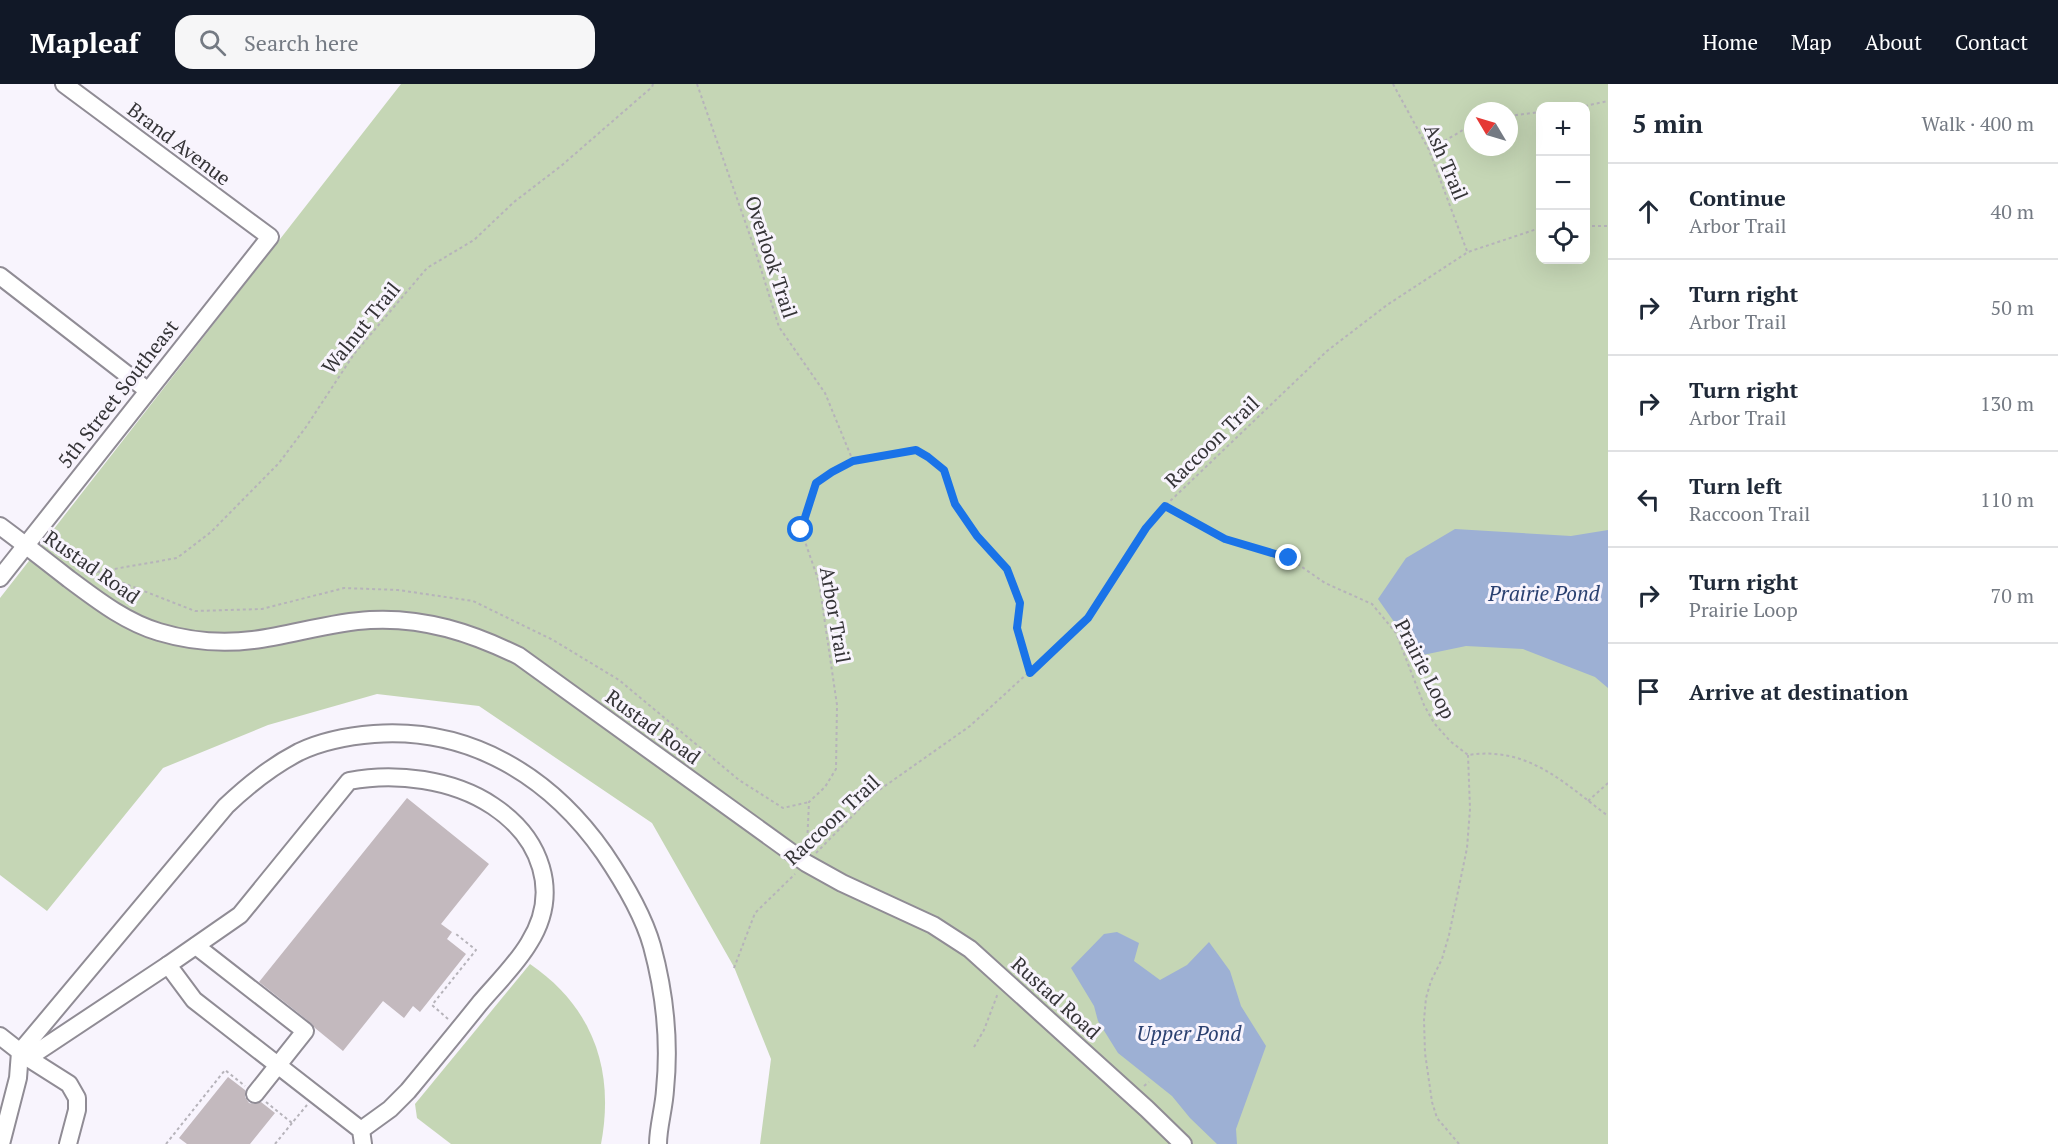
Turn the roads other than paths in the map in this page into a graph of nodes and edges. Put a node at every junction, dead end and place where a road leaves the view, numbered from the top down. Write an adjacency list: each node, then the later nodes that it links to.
1 (64, 84): 2 (street, Brand Avenue)
2 (270, 237): 4 (street, 5th Street Southeast)
3 (0, 276): 4 (street)
4 (147, 390): 6 (street, 5th Street Southeast)
5 (0, 526): 6 (street, Rustad Road)
6 (26, 546): 7 (street, 5th Street Southeast); 18 (street, Rustad Road)
7 (0, 578)
8 (196, 946): 9 (street); 12 (street); 14 (street)
9 (168, 965): 11 (street); 12 (street)
10 (0, 1036): 11 (street)
11 (24, 1055): 15 (street); 16 (street); 17 (street)
12 (278, 1065): 13 (street); 14 (street)
13 (255, 1094)
14 (362, 1137)
15 (1, 1144)
16 (68, 1144)
17 (658, 1144)
18 (1183, 1144)

